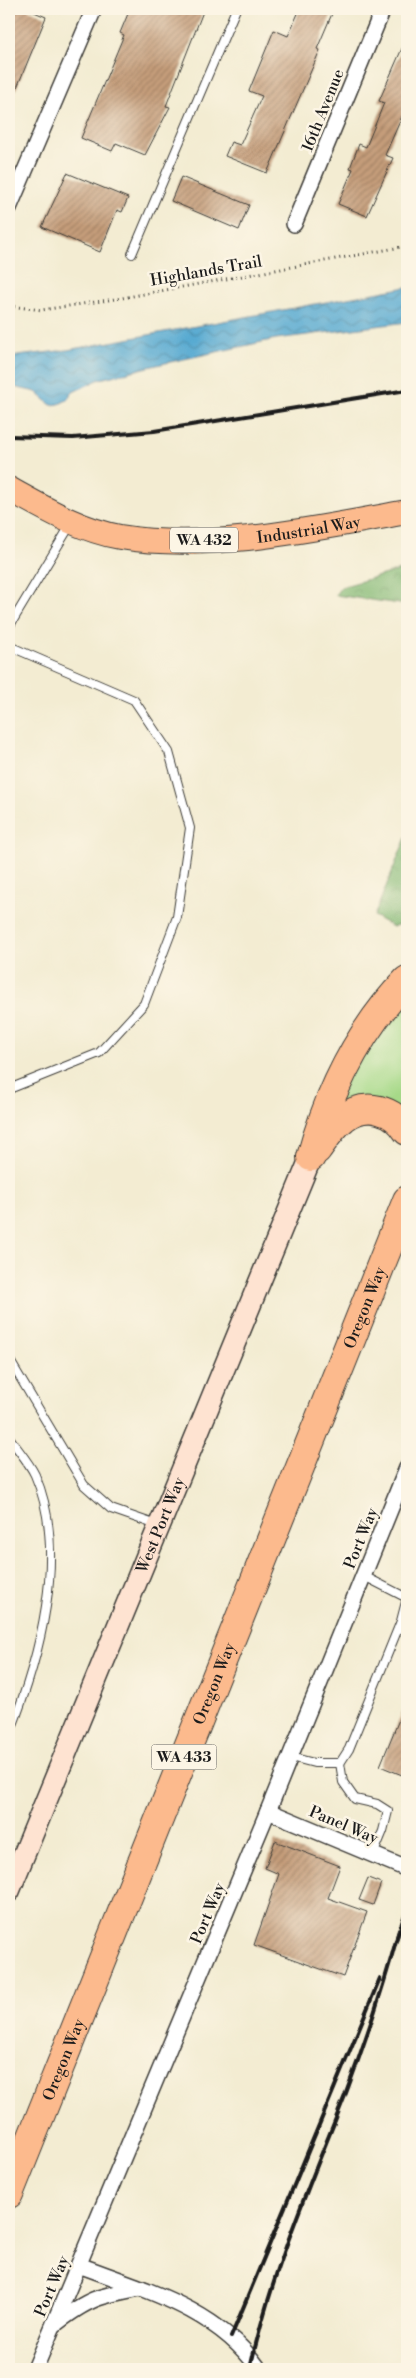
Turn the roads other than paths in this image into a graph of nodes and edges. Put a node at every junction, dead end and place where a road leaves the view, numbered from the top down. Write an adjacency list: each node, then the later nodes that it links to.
1 (94, 9): 4 (street)
2 (236, 9): 6 (lane)
3 (383, 9): 5 (street, 16th Avenue)
4 (9, 208)
5 (294, 224)
6 (132, 254)
7 (9, 489): 9 (main road, Industrial Way / WA 432)
8 (407, 512): 9 (main road, Industrial Way / WA 432)
9 (72, 521): 10 (lane)
10 (9, 627)
11 (9, 646): 13 (lane)
12 (407, 980): 15 (highway)
13 (9, 1089)
14 (407, 1131): 15 (highway)
15 (311, 1157): 20 (street, West Port Way)
16 (407, 1200): 29 (highway, Oregon Way / WA 433)
17 (9, 1359): 20 (lane)
18 (9, 1437): 22 (lane)
19 (407, 1468): 21 (street, Port Way)
20 (159, 1525): 28 (street, West Port Way)
21 (364, 1576): 23 (street, Port Way); 24 (lane)
22 (9, 1735)
23 (291, 1757): 24 (lane); 25 (street, Port Way)
24 (340, 1763): 26 (lane)
25 (268, 1812): 26 (street, Panel Way); 30 (street, Port Way)
26 (373, 1855): 27 (street, Panel Way)
27 (407, 1869)
28 (9, 1891)
29 (9, 2194)
30 (79, 2265): 31 (street); 32 (street, Port Way)
31 (142, 2288): 32 (street); 34 (street)
32 (53, 2326): 33 (street, Port Way)
33 (35, 2369)
34 (259, 2369)

